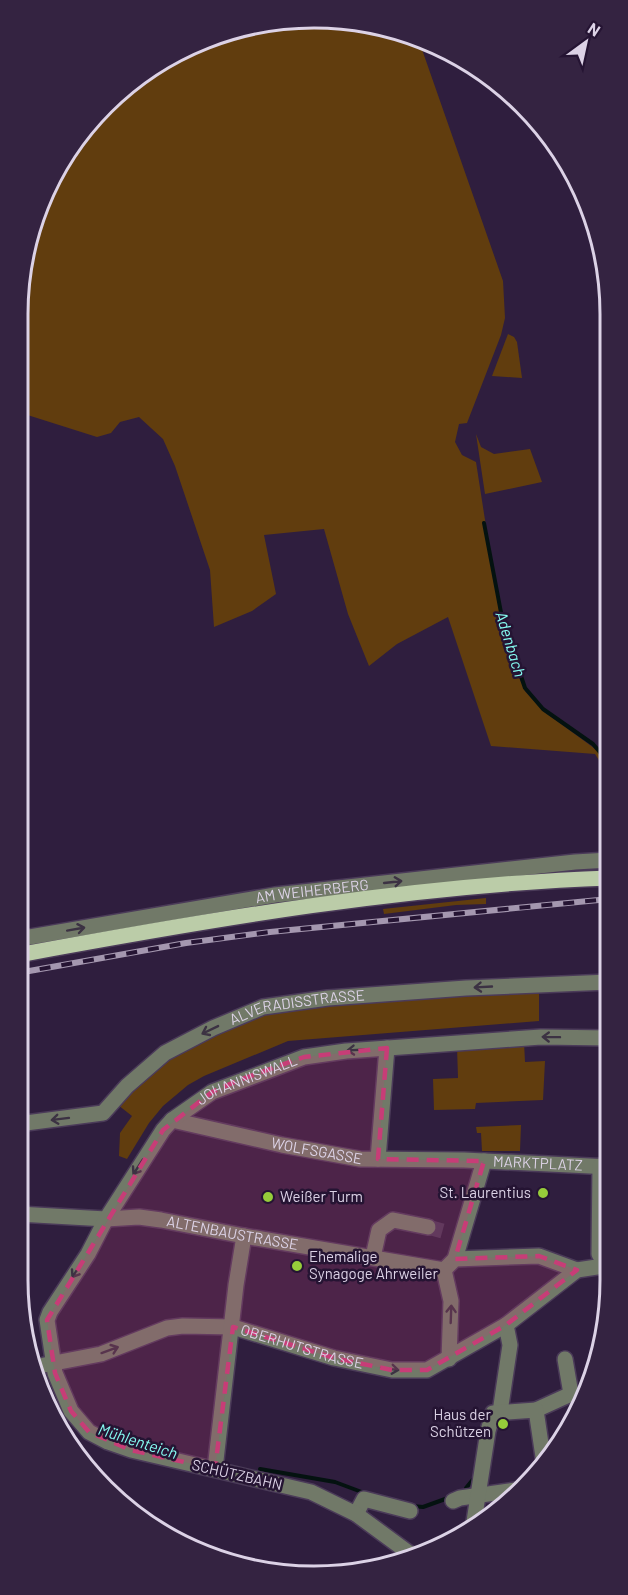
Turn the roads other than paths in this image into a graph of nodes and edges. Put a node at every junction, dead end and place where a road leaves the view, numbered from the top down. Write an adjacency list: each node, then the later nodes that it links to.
1 (600, 861): 3 (street, AM WEIHERBERG, one-way to 1)
2 (600, 879): 4 (main road)
3 (28, 937)
4 (28, 953)
5 (600, 982): 9 (street, ALVERADISSTRASSE, one-way to 9)
6 (600, 1038): 7 (street, JOHANNISWALL, one-way to 7)
7 (387, 1048): 8 (street, JOHANNISWALL, one-way to 8); 11 (street)
8 (172, 1120): 11 (street, WOLFSGASSE); 15 (street, JOHANNISWALL, one-way to 15)
9 (28, 1123)
10 (492, 1158): 12 (street, MARKTPLATZ); 13 (street, MARKTPLATZ); 18 (street, MARKTPLATZ)
11 (378, 1159): 12 (street, WOLFSGASSE)
12 (465, 1160)
13 (600, 1167)
14 (28, 1215): 15 (street, ALTENBAUSTRASSE)
15 (106, 1219): 19 (street, ALTENBAUSTRASSE); 30 (street, JOHANNISWALL, one-way to 30)
16 (428, 1227): 22 (street)
17 (446, 1232): 18 (street)
18 (462, 1235): 23 (street, MARKTPLATZ)
19 (244, 1236): 22 (street, ALTENBAUSTRASSE); 27 (street)
20 (600, 1240): 21 (street, MARKTPLATZ)
21 (600, 1256)
22 (373, 1257): 23 (street, ALTENBAUSTRASSE)
23 (450, 1265): 25 (street, MARKTPLATZ); 28 (street, one-way to 23)
24 (600, 1269): 25 (street, MARKTPLATZ)
25 (577, 1270): 26 (street, OBERHUTSTRASSE)
26 (507, 1325): 28 (street, OBERHUTSTRASSE); 33 (street)
27 (232, 1327): 28 (street, OBERHUTSTRASSE, one-way to 28); 30 (street, OBERHUTSTRASSE, one-way to 27); 35 (street)
28 (450, 1359)
29 (565, 1359): 32 (street)
30 (41, 1365)
31 (42, 1366): 35 (street, SCHÜTZBAHN)
32 (536, 1410): 33 (street); 34 (street)
33 (506, 1412): 37 (street)
34 (542, 1453)
35 (215, 1469): 40 (street, SCHÜTZBAHN)
36 (507, 1491): 37 (street)
37 (479, 1494): 38 (street); 41 (street)
38 (453, 1501)
39 (410, 1510): 40 (street)
40 (356, 1514): 42 (street, SCHÜTZBAHN)
41 (475, 1517)
42 (406, 1551)

